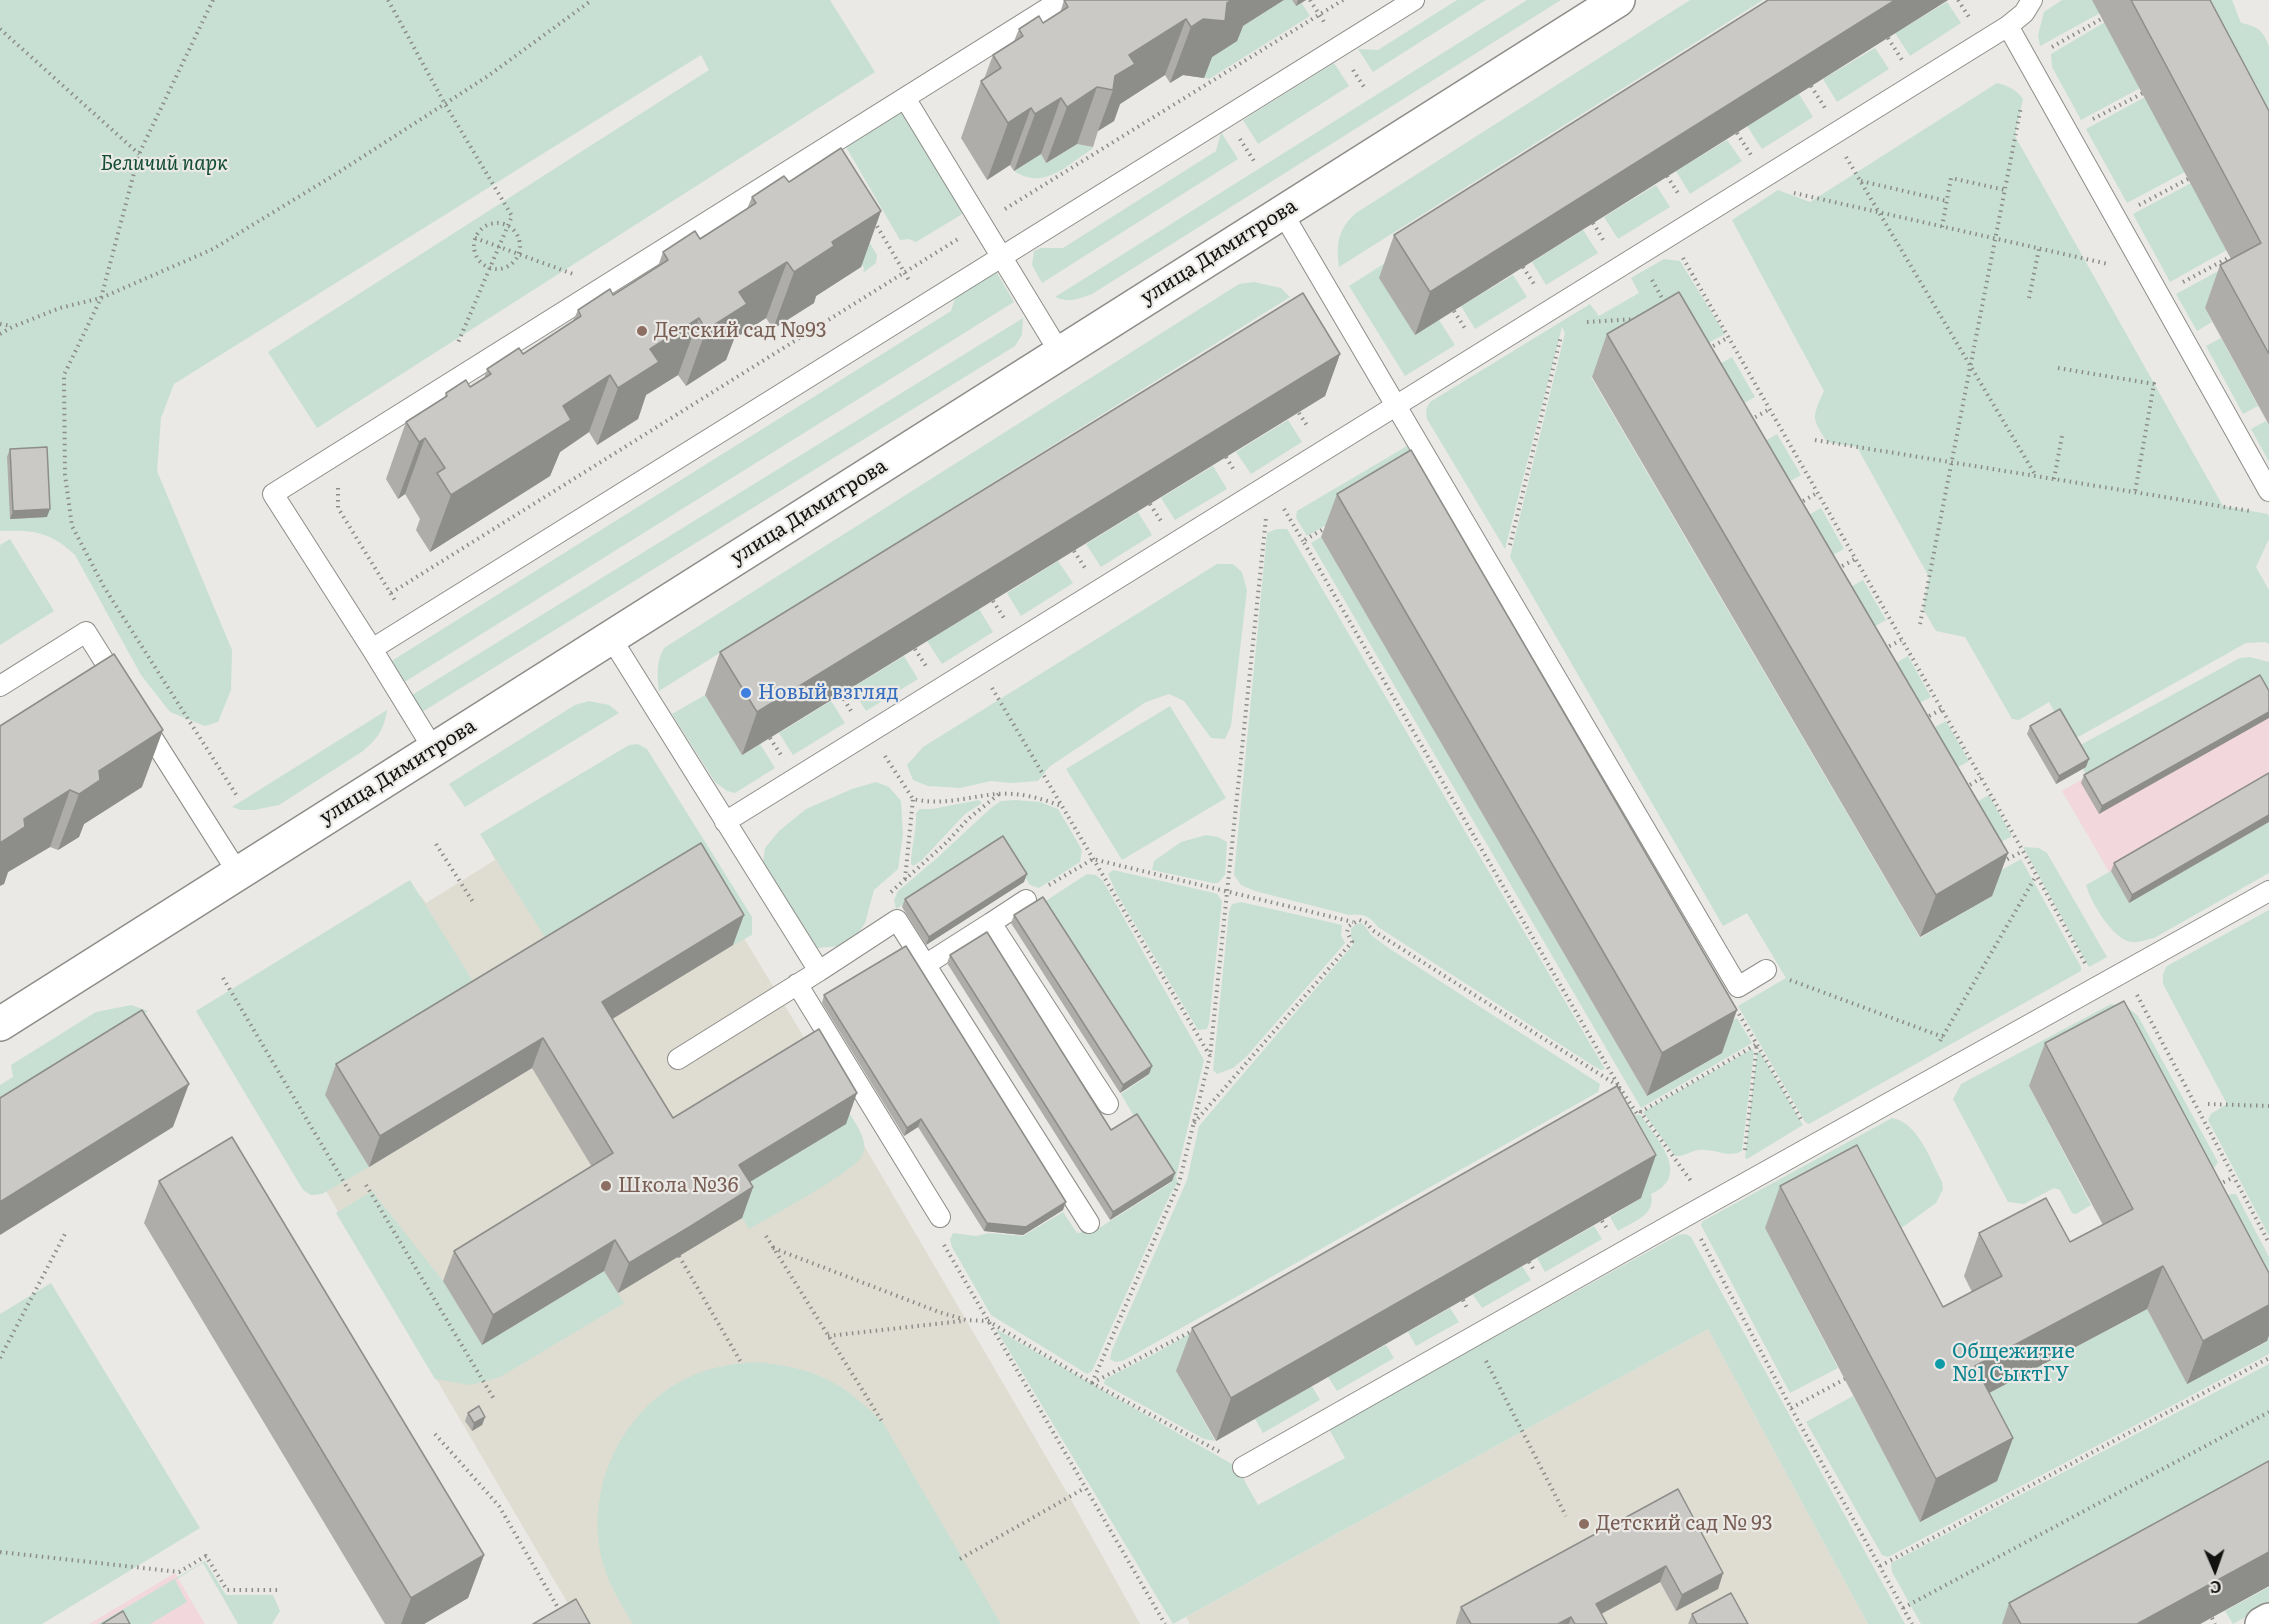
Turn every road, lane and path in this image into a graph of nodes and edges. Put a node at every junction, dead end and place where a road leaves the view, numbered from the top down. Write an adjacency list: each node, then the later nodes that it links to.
1 (213, 0): 24 (path)
2 (388, 0): 19 (path)
3 (592, 0): 19 (path)
4 (1060, 0): 18 (lane)
5 (1310, 0): 10 (path)
6 (1343, 0): 10 (path)
7 (1414, 0): 48 (lane)
8 (1618, 0): 34 (street, улица Димитрова)
9 (2032, 0): 11 (lane)
10 (1319, 15): 38 (path)
11 (2008, 26): 15 (lane); 23 (lane)
12 (0, 29): 24 (path)
13 (1888, 38): 14 (path)
14 (1904, 63)
15 (2029, 64): 29 (path); 54 (lane)
16 (1811, 86): 20 (path)
17 (2143, 93): 21 (path)
18 (905, 98): 38 (lane); 56 (lane)
19 (445, 104): 39 (path); 58 (path)
20 (1827, 112)
21 (2090, 121)
22 (1737, 133): 25 (path)
23 (1833, 135): 28 (path); 41 (lane)
24 (139, 154): 58 (path)
25 (1753, 158)
26 (1667, 176): 31 (path)
27 (2188, 179): 33 (path)
28 (1861, 182): 32 (path); 35 (path)
29 (2005, 190): 32 (path); 43 (path)
30 (1790, 192): 35 (path)
31 (1683, 201)
32 (1947, 201): 40 (path)
33 (2137, 206)
34 (1282, 212): 70 (street, улица Димитрова); 74 (lane)
35 (1880, 213): 40 (path); 71 (path)
36 (870, 214): 53 (path)
37 (1593, 223): 45 (path)
38 (982, 224): 48 (lane); 53 (path)
39 (508, 225): 42 (path); 44 (path); 47 (path)
40 (1942, 227): 43 (path)
41 (1671, 236): 49 (lane); 68 (path)
42 (475, 238): 44 (path); 51 (path)
43 (1995, 238): 46 (path); 71 (path)
44 (499, 247): 47 (path); 51 (path)
45 (1609, 248)
46 (2039, 249): 54 (path); 60 (path)
47 (519, 254): 51 (path); 56 (path)
48 (1001, 255): 61 (lane); 70 (lane)
49 (1638, 256): 59 (lane); 62 (path)
50 (2230, 257): 55 (path)
51 (490, 267): 73 (path)
52 (1523, 267): 57 (path)
53 (904, 272): 61 (path); 94 (path)
54 (2146, 273): 84 (lane)
55 (2180, 284)
56 (606, 286): 73 (lane)
57 (1539, 292)
58 (101, 298): 66 (path); 110 (path)
59 (1571, 298): 64 (path); 74 (lane)
60 (2029, 298)
61 (923, 304): 96 (lane)
62 (1667, 306)
63 (1641, 318): 64 (path)
64 (1564, 323): 93 (path)
65 (0, 324): 66 (path)
66 (12, 327): 67 (path)
67 (0, 334)
68 (1729, 337): 69 (path); 75 (path)
69 (1705, 351)
70 (1060, 353): 97 (street, улица Димитрова)
71 (1971, 366): 79 (path); 80 (path)
72 (2058, 369): 85 (path)
73 (438, 391): 99 (lane)
74 (1396, 406): 83 (lane); 93 (lane)
75 (1770, 409): 76 (path); 86 (path)
76 (1742, 424)
77 (2062, 436): 81 (path)
78 (1815, 440): 79 (path)
79 (1952, 462): 80 (path); 95 (path)
80 (2036, 476): 81 (path)
81 (2055, 479): 85 (path)
82 (340, 480): 94 (path)
83 (1269, 485): 90 (path); 101 (lane); 121 (path)
84 (2269, 491)
85 (2135, 492): 88 (path)
86 (1817, 493): 87 (path); 91 (path)
87 (1790, 508)
88 (2257, 512)
89 (1333, 524): 90 (path)
90 (1303, 541): 142 (path)
91 (1855, 559): 92 (path); 98 (path)
92 (1828, 574)
93 (1500, 582): 129 (lane)
94 (391, 593): 96 (path)
95 (1920, 624)
96 (410, 625): 99 (lane)
97 (611, 638): 106 (street, улица Димитрова); 113 (lane)
98 (1902, 640): 100 (path); 103 (path)
99 (372, 649): 106 (lane)
100 (1875, 654)
101 (979, 665): 105 (lane); 112 (path)
102 (0, 686): 118 (lane)
103 (1942, 709): 104 (path); 107 (path)
104 (1915, 724)
105 (870, 733): 111 (path); 113 (lane)
106 (434, 750): 118 (street, улица Димитрова)
107 (1981, 778): 108 (path); 115 (path)
108 (1955, 793)
109 (999, 794): 111 (path); 112 (path); 120 (path)
110 (237, 796)
111 (913, 799): 120 (path)
112 (1062, 806): 116 (path)
113 (725, 822): 130 (lane)
114 (436, 844): 124 (path)
115 (2023, 851): 117 (path); 119 (path)
116 (1093, 859): 121 (path); 123 (path); 140 (path)
117 (1997, 865)
118 (238, 873): 135 (street, улица Димитрова)
119 (2037, 876): 134 (path); 136 (path)
120 (905, 879): 127 (path)
121 (1226, 891): 125 (path); 140 (path)
122 (2269, 891): 131 (lane)
123 (1026, 900): 126 (lane)
124 (472, 902)
125 (1353, 922): 142 (path); 148 (path)
126 (991, 924): 128 (lane); 144 (lane)
127 (877, 933): 128 (lane); 130 (lane)
128 (925, 964): 158 (lane)
129 (1766, 970): 136 (path)
130 (819, 971): 133 (lane)
131 (2125, 972): 134 (lane); 151 (path)
132 (223, 978): 154 (path)
133 (797, 984): 141 (lane); 157 (lane)
134 (2098, 987): 155 (lane)
135 (0, 1024)
136 (1943, 1037): 137 (path); 139 (path)
137 (1950, 1040)
138 (1757, 1044): 147 (path); 149 (path); 150 (path)
139 (1937, 1047)
140 (1210, 1056): 148 (path)
141 (678, 1059)
142 (1620, 1088): 143 (path); 147 (path)
143 (1610, 1094)
144 (1108, 1104)
145 (2208, 1104): 146 (path)
146 (2269, 1106)
147 (1640, 1111): 155 (path)
148 (1194, 1123): 173 (path)
149 (1806, 1127)
150 (1745, 1151)
151 (2234, 1177): 153 (path); 161 (path)
152 (366, 1185): 174 (path)
153 (2208, 1190)
154 (351, 1194)
155 (1708, 1204): 156 (lane)
156 (1688, 1215): 168 (lane); 175 (path)
157 (940, 1217): 165 (path)
158 (1089, 1223)
159 (66, 1232): 169 (path)
160 (766, 1236): 162 (path)
161 (2269, 1243)
162 (773, 1248): 164 (path); 167 (path)
163 (680, 1256): 171 (path)
164 (966, 1320): 165 (path); 167 (path)
165 (988, 1321): 173 (path); 180 (path)
166 (1193, 1331): 173 (path)
167 (828, 1336): 177 (path)
168 (1473, 1337): 179 (lane); 181 (path)
169 (0, 1358)
170 (2269, 1358): 184 (path)
171 (742, 1364)
172 (1845, 1379): 175 (path)
173 (1092, 1383): 179 (path)
174 (494, 1399)
175 (1791, 1408): 184 (path)
176 (2269, 1412): 186 (path)
177 (883, 1423)
178 (435, 1434): 187 (path)
179 (1243, 1467)
180 (1085, 1488): 183 (path); 190 (path)
181 (1566, 1516)
182 (0, 1552): 185 (path)
183 (960, 1559)
184 (1880, 1566): 186 (path)
185 (281, 1590)
186 (1903, 1608): 191 (path)
187 (562, 1614)
188 (2212, 1618): 192 (path)
189 (2269, 1620): 193 (street)
190 (1165, 1624)
191 (1912, 1624)
192 (2215, 1624)
193 (2262, 1624)

